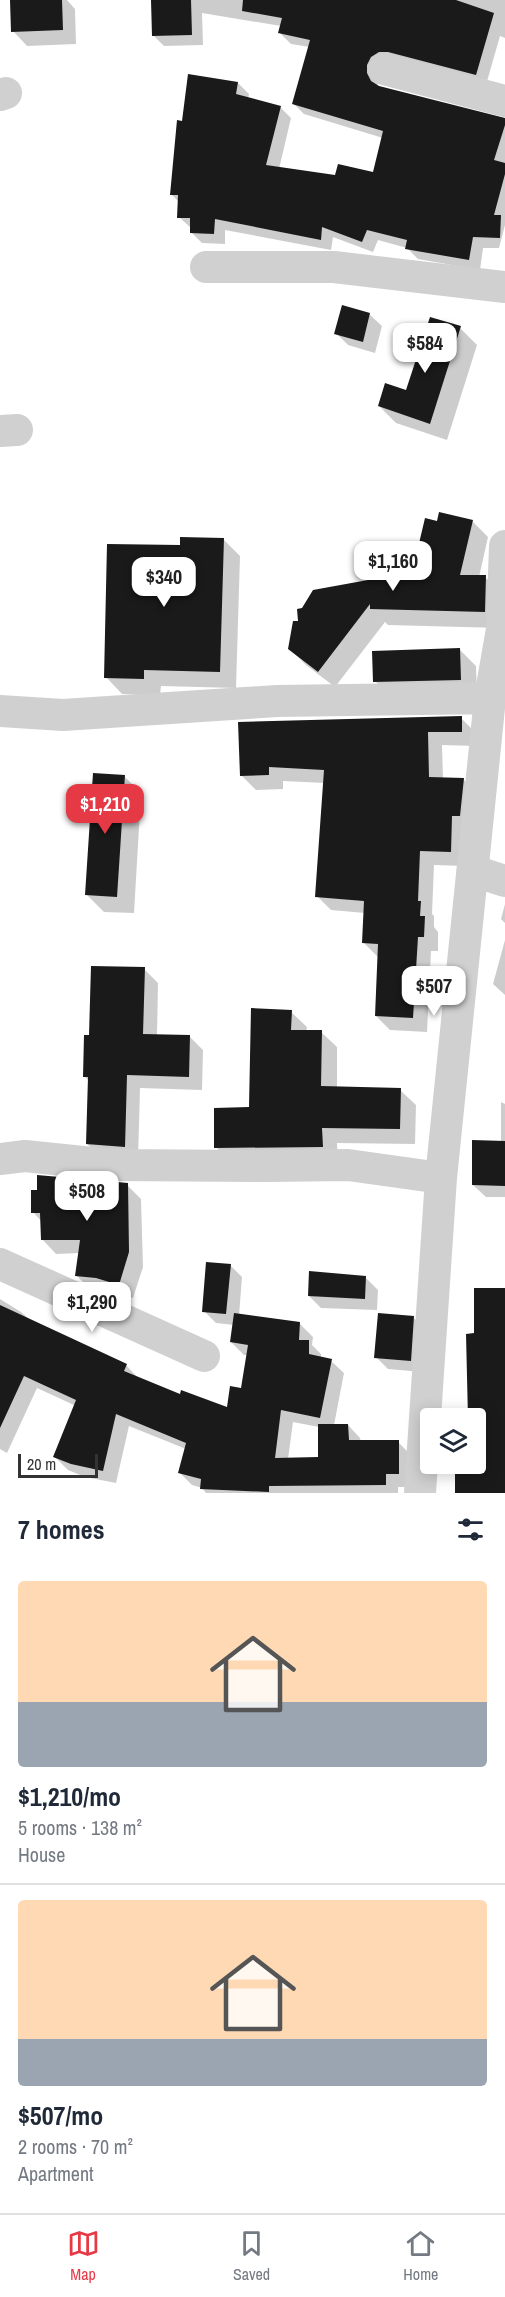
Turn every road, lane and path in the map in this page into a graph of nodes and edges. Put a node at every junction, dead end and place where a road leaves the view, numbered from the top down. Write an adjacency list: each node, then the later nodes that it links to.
1 (384, 69): 2 (street)
2 (505, 101)
3 (206, 267): 4 (street)
4 (505, 287)
5 (505, 546): 6 (street)
6 (503, 629): 7 (street)
7 (490, 698): 8 (street); 9 (street)
8 (0, 711)
9 (474, 871): 10 (street); 12 (street)
10 (505, 881)
11 (0, 1159): 12 (street)
12 (441, 1178): 15 (street)
13 (0, 1264): 14 (street)
14 (204, 1356)
15 (420, 1493)

